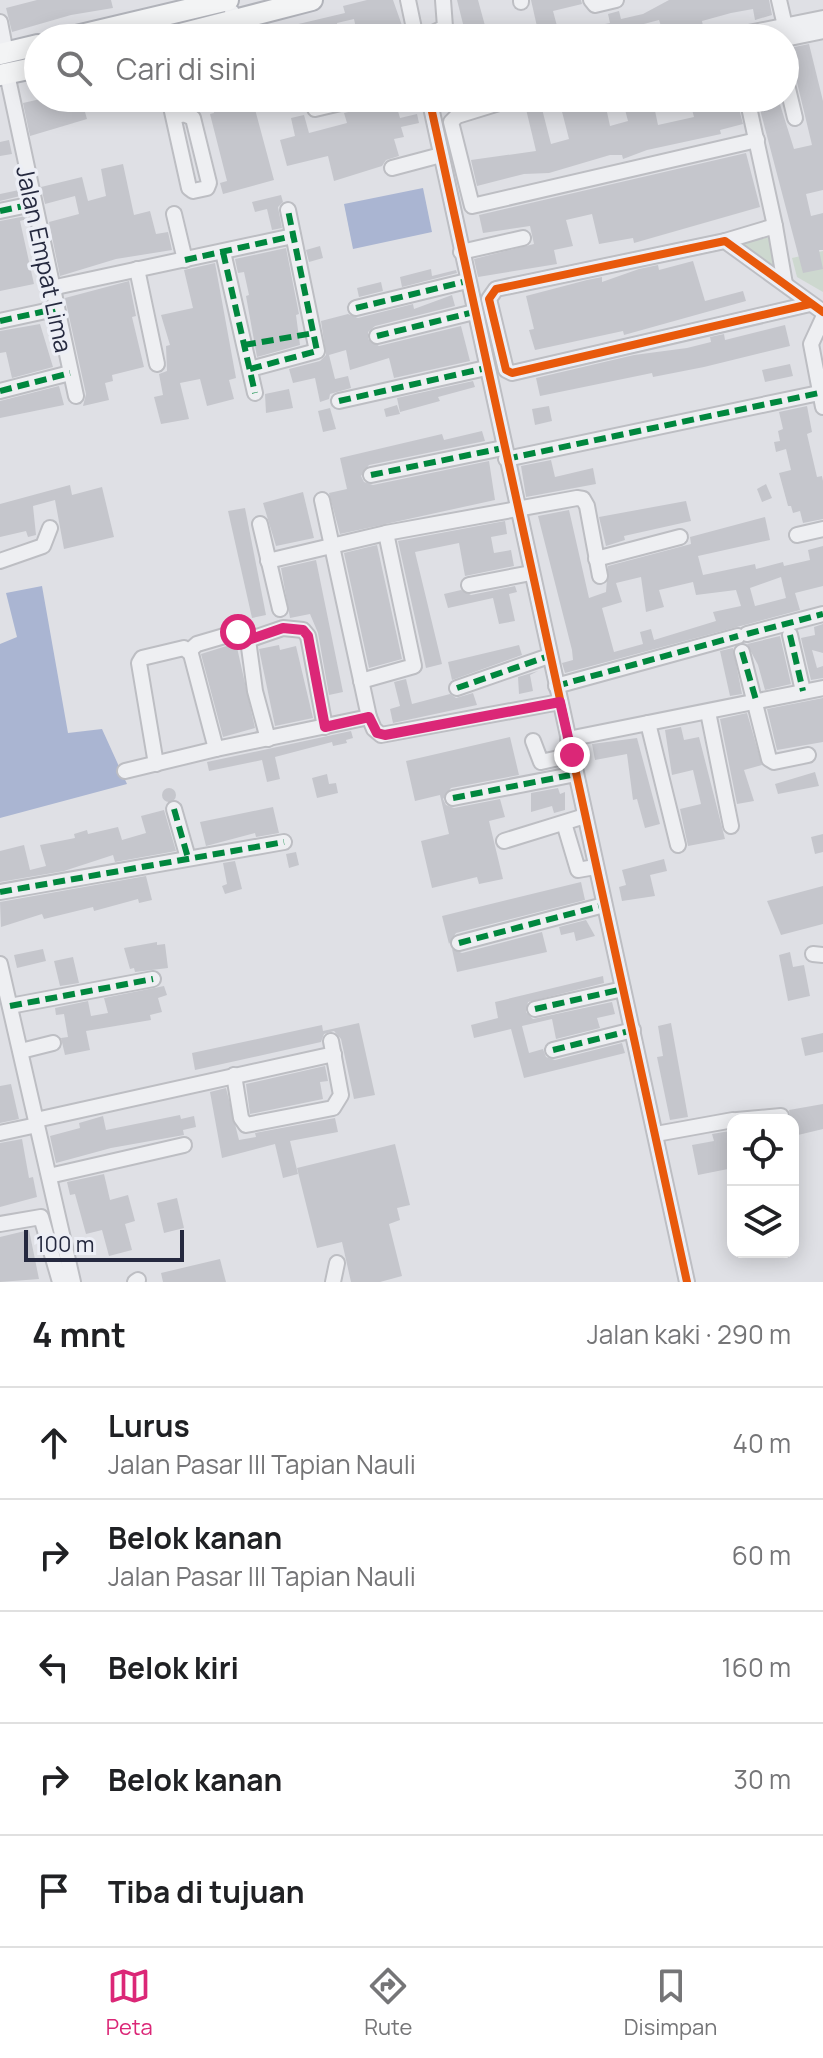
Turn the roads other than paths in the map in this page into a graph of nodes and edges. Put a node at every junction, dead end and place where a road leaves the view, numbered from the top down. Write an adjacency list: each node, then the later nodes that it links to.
1 (228, 0): 10 (highway); 11 (street)
2 (312, 0): 12 (highway)
3 (408, 0): 13 (street)
4 (443, 0): 14 (street)
5 (591, 0): 6 (street)
6 (616, 0)
7 (779, 0): 15 (street)
8 (823, 18): 16 (street)
9 (0, 22): 20 (street, Jalan Empat Lima)
10 (127, 24)
11 (236, 24)
12 (251, 24)
13 (413, 24)
14 (445, 24)
15 (784, 24)
16 (799, 27)
17 (823, 31): 18 (street)
18 (799, 32)
19 (24, 53): 20 (highway)
20 (3, 64): 21 (highway); 32 (street, Jalan Empat Lima)
21 (24, 66)
22 (173, 112): 27 (street)
23 (432, 112): 30 (street)
24 (470, 112): 29 (street)
25 (750, 112): 29 (street)
26 (794, 112): 28 (street)
27 (174, 117): 27 (street)
28 (795, 118)
29 (757, 140): 36 (street)
30 (441, 155): 31 (street); 41 (street)
31 (392, 168)
32 (33, 204): 34 (street); 46 (street, Jalan Empat Lima)
33 (288, 210): 37 (street)
34 (0, 211)
35 (174, 214): 42 (street)
36 (775, 226): 39 (street); 45 (street)
37 (293, 236): 40 (street); 56 (street)
38 (523, 238): 41 (street)
39 (725, 241): 45 (street); 50 (street)
40 (223, 252): 42 (street); 56 (street)
41 (461, 252): 44 (street)
42 (185, 260): 43 (street)
43 (137, 269): 46 (street); 54 (street)
44 (467, 281): 47 (street); 49 (street)
45 (785, 284): 50 (street)
46 (51, 288): 48 (street, Jalan Empat Lima)
47 (356, 308)
48 (55, 309): 51 (street); 57 (street, Jalan Empat Lima)
49 (474, 312): 52 (street); 55 (street)
50 (819, 315): 53 (street); 61 (street)
51 (0, 321)
52 (377, 336)
53 (823, 342)
54 (157, 364)
55 (486, 368): 62 (street); 63 (street)
56 (250, 369): 59 (street)
57 (70, 373): 58 (street); 60 (street, Jalan Empat Lima)
58 (0, 391)
59 (255, 393)
60 (76, 396)
61 (821, 400): 63 (street)
62 (339, 401)
63 (504, 454): 64 (street); 66 (street)
64 (371, 475)
65 (322, 500): 73 (street)
66 (518, 511): 70 (street); 74 (street); 77 (street)
67 (260, 524): 76 (street)
68 (50, 528): 75 (street)
69 (823, 529): 71 (street)
70 (386, 533): 73 (street); 87 (street)
71 (797, 535)
72 (680, 537): 74 (street)
73 (332, 546): 76 (street); 87 (street)
74 (596, 559): 78 (street)
75 (0, 561)
76 (268, 561): 80 (street)
77 (531, 573): 79 (street); 86 (street)
78 (600, 576)
79 (469, 585)
80 (280, 609)
81 (823, 614): 88 (street)
82 (790, 635): 91 (street)
83 (248, 640): 84 (street); 97 (street); 98 (street)
84 (189, 651): 101 (street); 104 (street)
85 (742, 652): 92 (street)
86 (549, 656): 88 (street); 89 (street)
87 (361, 681): 95 (street)
88 (556, 686): 93 (street)
89 (457, 688)
90 (823, 688): 91 (street)
91 (803, 691): 92 (street)
92 (756, 700): 94 (street); 103 (street)
93 (560, 702): 95 (street); 99 (street)
94 (708, 712): 96 (street); 111 (street)
95 (369, 717): 97 (street)
96 (648, 723): 99 (street); 114 (street)
97 (325, 727): 98 (street)
98 (268, 739): 101 (street)
99 (568, 739): 102 (street)
100 (533, 741): 102 (street)
101 (216, 749): 104 (street)
102 (572, 755): 106 (street)
103 (808, 755)
104 (156, 764): 105 (street)
105 (125, 771)
106 (576, 774): 107 (street); 109 (street)
107 (453, 798)
108 (174, 809): 115 (street)
109 (585, 816): 110 (street); 116 (street)
110 (564, 823): 112 (street); 116 (street)
111 (731, 826)
112 (504, 841)
113 (284, 842): 115 (street)
114 (678, 845)
115 (188, 858): 117 (street)
116 (595, 867): 118 (street)
117 (0, 892)
118 (604, 905): 119 (street); 122 (street)
119 (459, 943)
120 (0, 964): 123 (street)
121 (153, 979): 123 (street)
122 (623, 989): 124 (street); 125 (street)
123 (10, 1006): 128 (street)
124 (535, 1009)
125 (633, 1030): 127 (street); 133 (street)
126 (53, 1043): 128 (street)
127 (553, 1050)
128 (21, 1051): 131 (street)
129 (234, 1075): 129 (street); 131 (street)
130 (727, 1121): 133 (street)
131 (36, 1123): 132 (street); 135 (street)
132 (0, 1133)
133 (656, 1134): 141 (street)
134 (184, 1145): 135 (street)
135 (49, 1176): 139 (street)
136 (0, 1224): 138 (street)
137 (337, 1263): 140 (street)
138 (60, 1282)
139 (73, 1282)
140 (333, 1282)
141 (687, 1282)

